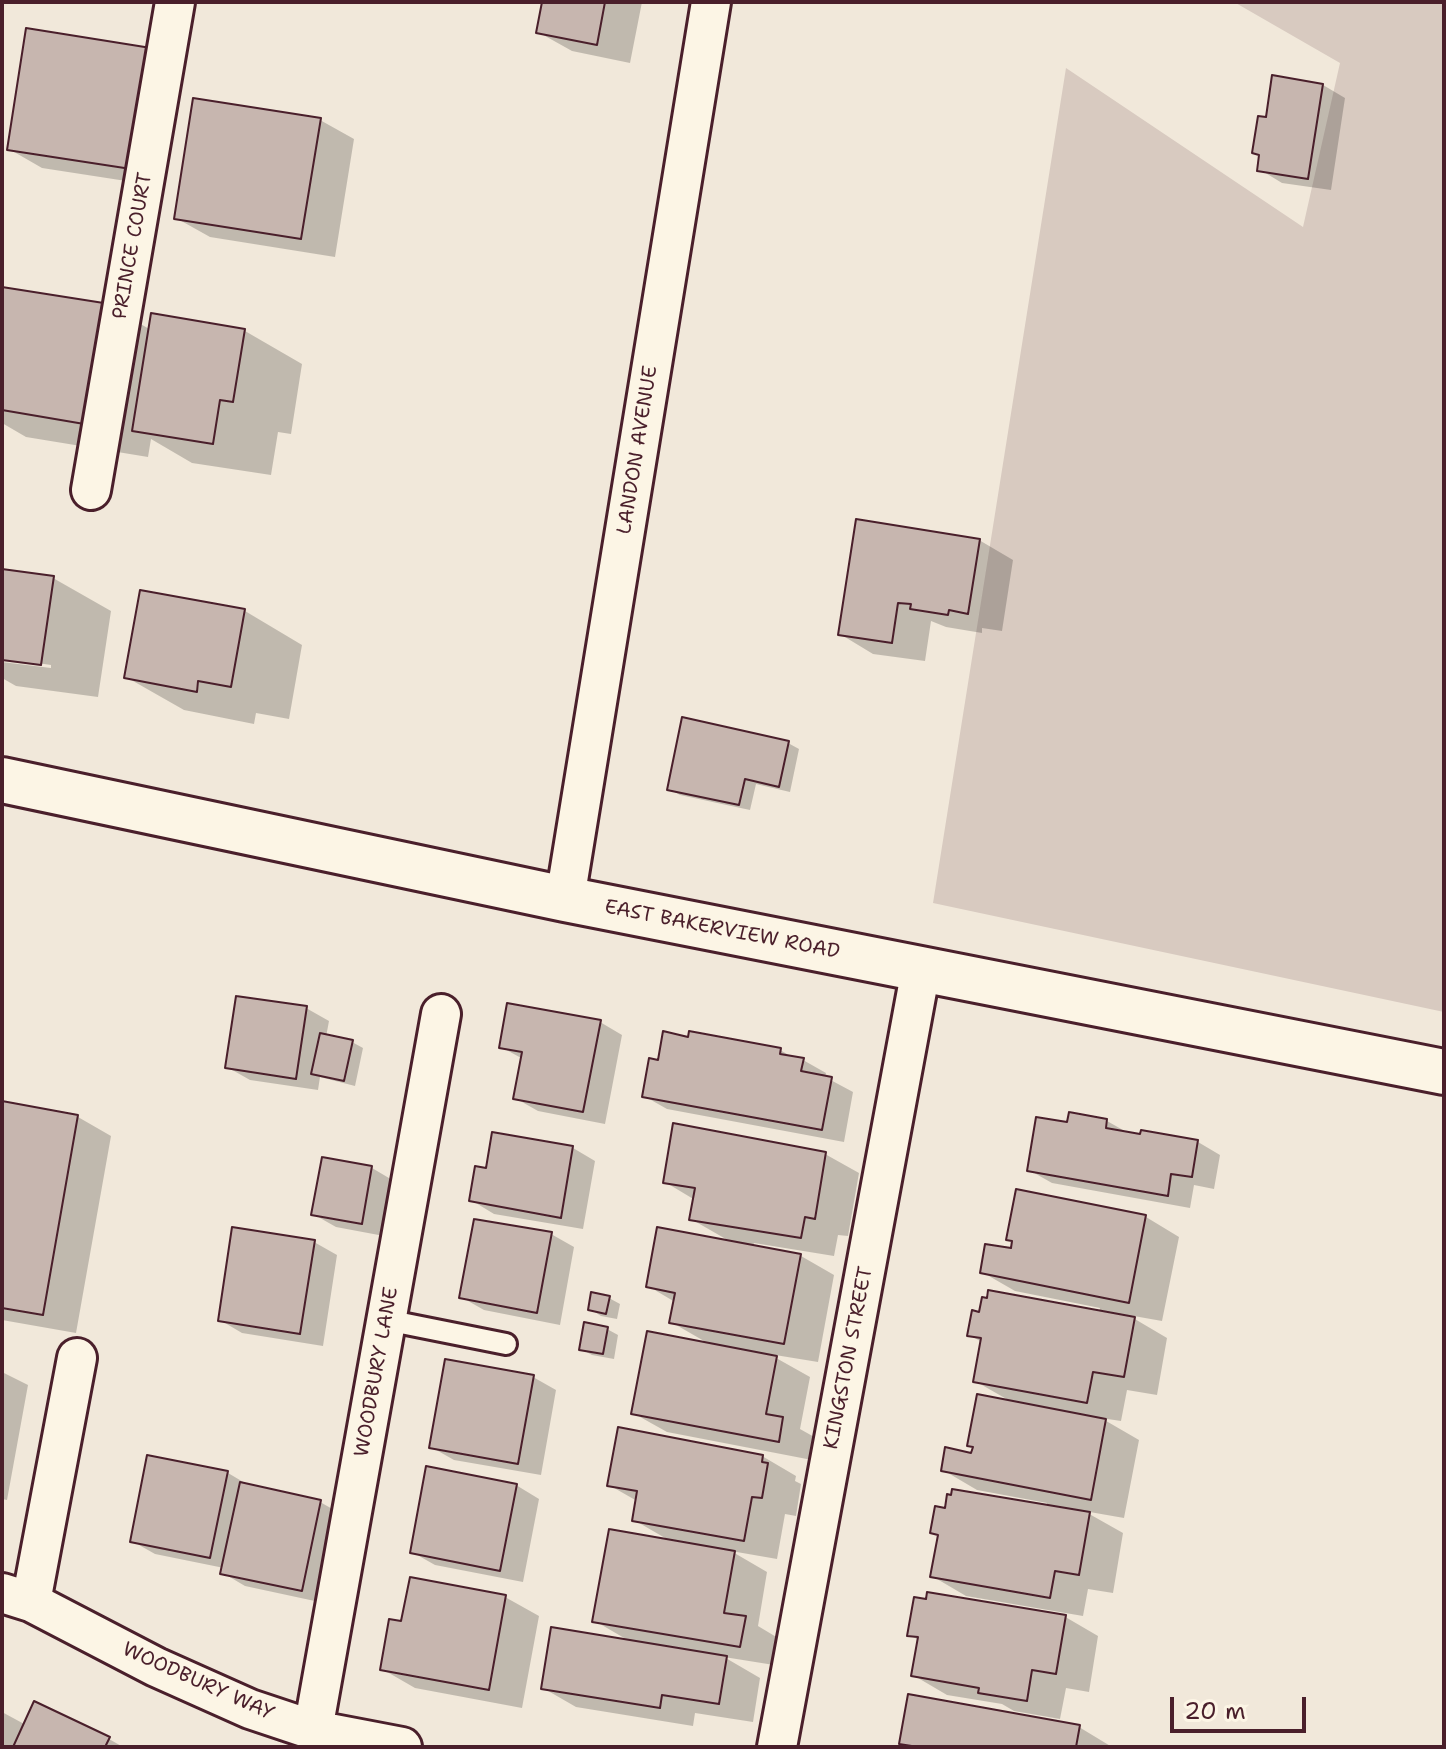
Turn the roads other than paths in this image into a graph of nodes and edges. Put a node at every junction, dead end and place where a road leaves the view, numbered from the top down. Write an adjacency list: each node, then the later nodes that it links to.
1 (175, 2): 3 (street, PRINCE COURT)
2 (711, 2): 5 (street, LANDON AVENUE)
3 (91, 490)
4 (2, 780): 5 (main road, EAST BAKERVIEW ROAD)
5 (565, 899): 6 (main road, EAST BAKERVIEW ROAD)
6 (921, 969): 8 (main road, EAST BAKERVIEW ROAD); 15 (street, KINGSTON STREET)
7 (441, 1014): 9 (street, WOODBURY LANE)
8 (1444, 1072)
9 (386, 1320): 10 (lane); 13 (street, WOODBURY LANE)
10 (506, 1344)
11 (77, 1358): 12 (street)
12 (16, 1598): 13 (street, WOODBURY WAY)
13 (313, 1730): 14 (street, WOODBURY WAY)
14 (402, 1747)
15 (777, 1747)

